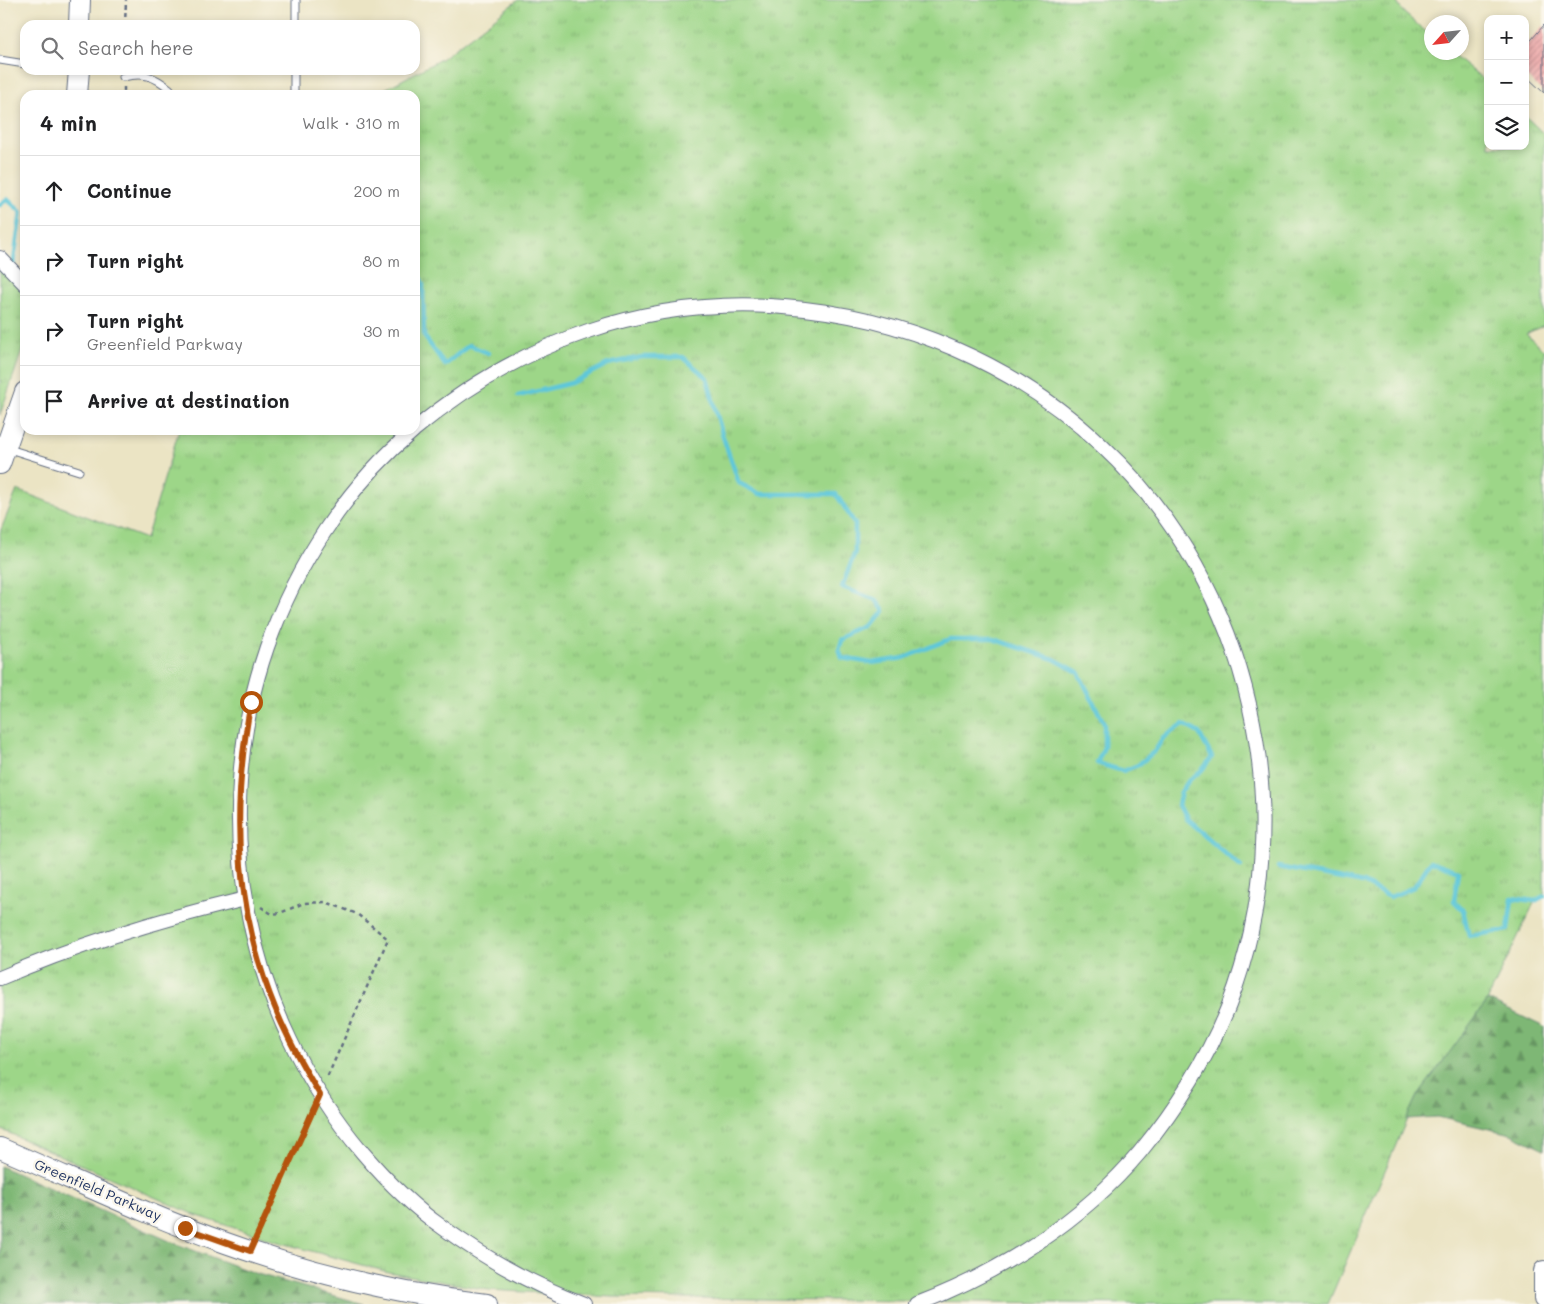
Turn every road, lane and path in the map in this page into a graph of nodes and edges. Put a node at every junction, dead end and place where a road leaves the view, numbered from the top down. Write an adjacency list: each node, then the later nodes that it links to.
1 (80, 0): 4 (main road)
2 (126, 0): 5 (path)
3 (296, 0): 6 (lane)
4 (79, 20)
5 (125, 20)
6 (296, 20)
7 (0, 60): 8 (lane)
8 (20, 63)
9 (77, 75): 14 (main road)
10 (131, 75): 13 (lane)
11 (142, 75): 15 (lane)
12 (294, 75): 16 (lane)
13 (123, 77)
14 (77, 90)
15 (170, 90)
16 (294, 90)
17 (1, 258): 18 (street)
18 (20, 279)
19 (20, 409): 22 (main road)
20 (420, 425): 33 (street)
21 (409, 435): 24 (street)
22 (3, 456): 23 (lane)
23 (78, 471)
24 (245, 899): 25 (street); 26 (street); 26 (path)
25 (0, 978)
26 (320, 1095): 28 (path); 32 (street)
27 (0, 1148): 28 (main road, Greenfield Parkway)
28 (250, 1251): 31 (main road, Greenfield Parkway)
29 (1544, 1271): 30 (main road)
30 (1544, 1298): 34 (main road)
31 (487, 1304)
32 (584, 1304)
33 (917, 1304)
34 (1540, 1304)

